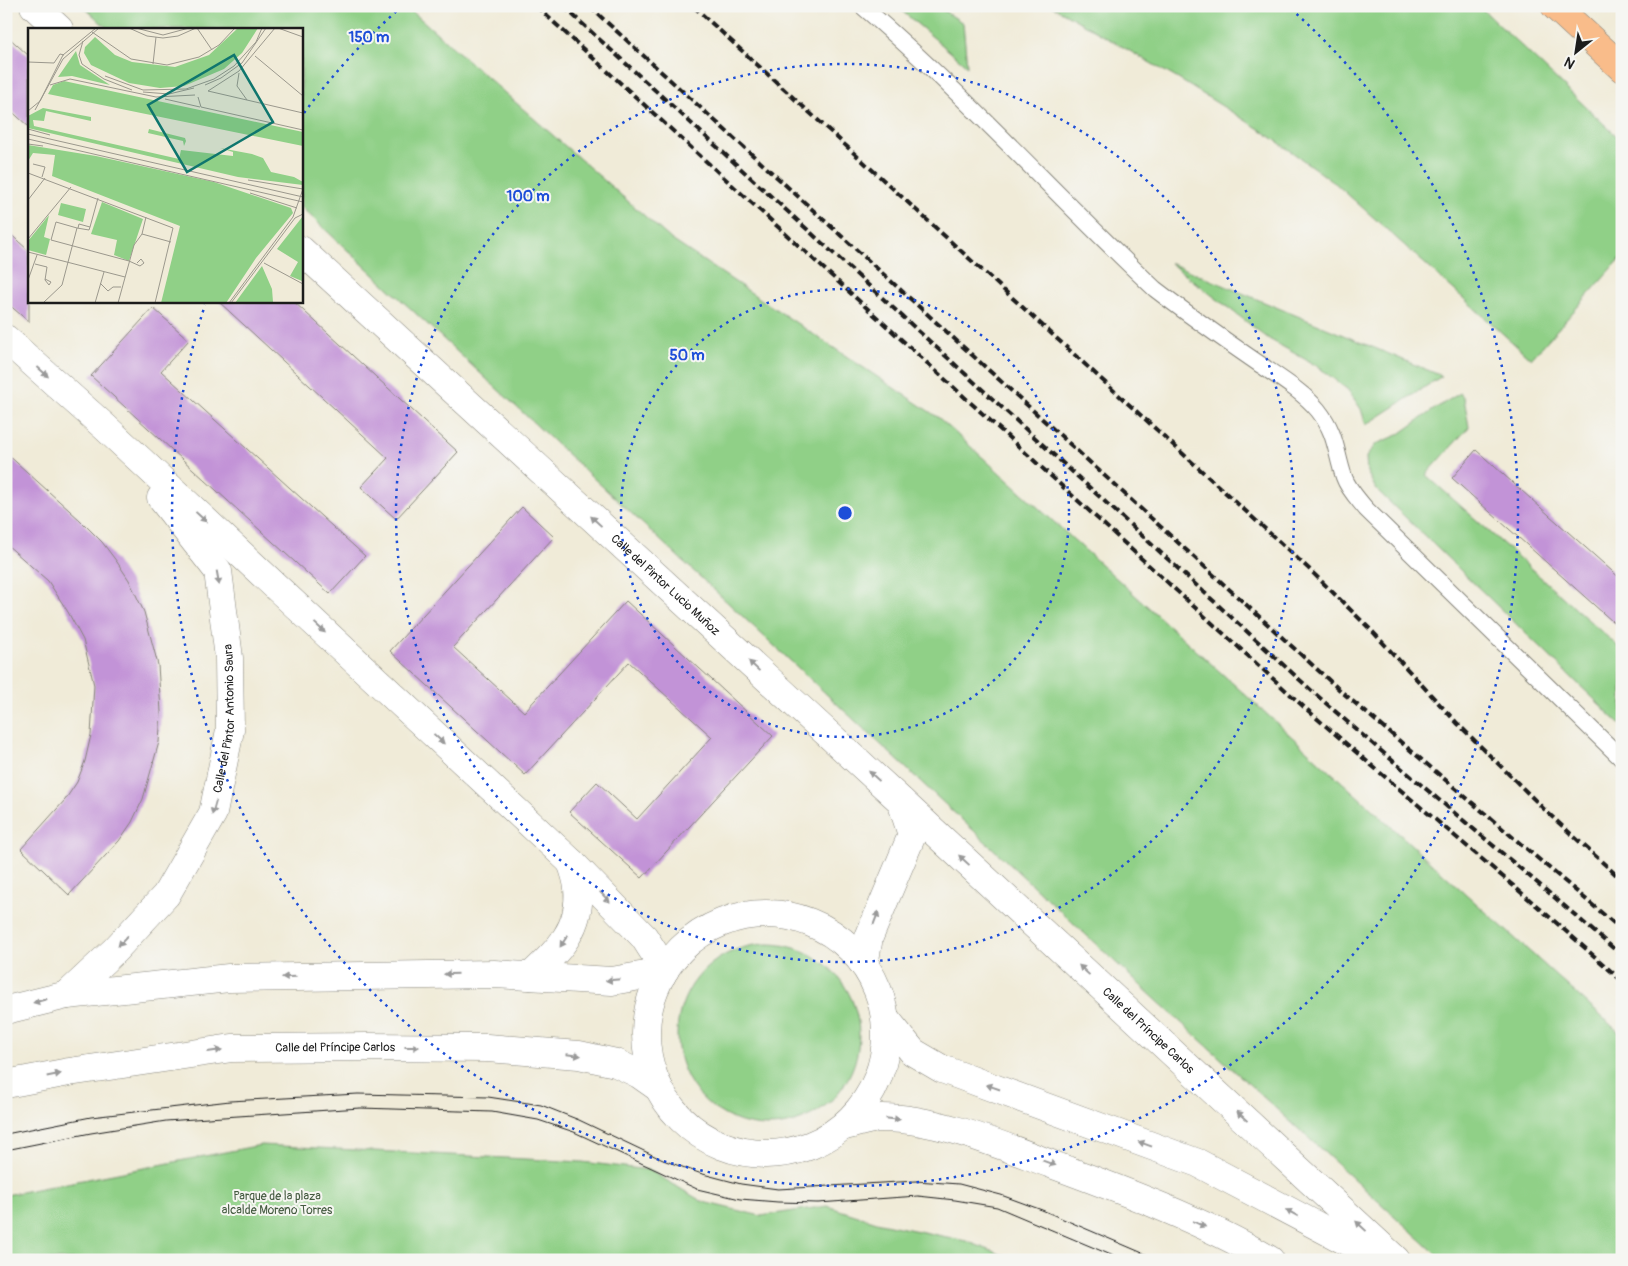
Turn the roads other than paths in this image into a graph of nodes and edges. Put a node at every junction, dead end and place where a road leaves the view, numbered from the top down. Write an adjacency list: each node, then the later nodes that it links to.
1 (34, 6): 4 (street)
2 (862, 6): 9 (lane)
3 (1555, 6): 5 (highway)
4 (58, 28)
5 (1622, 68)
6 (302, 251): 10 (street, Calle del Pintor Lucio Muñoz, one-way to 6)
7 (6, 339): 8 (street, Calle del Pintor Antonio Saura, one-way to 8)
8 (106, 428): 11 (street, Calle del Pintor Antonio Saura, one-way to 11); 15 (street, Calle del Pintor Antonio Saura, one-way to 15)
9 (1622, 759)
10 (901, 801): 12 (street, Calle del Pintor Lucio Muñoz, one-way to 10); 23 (street, Calle del Príncipe Carlos, one-way to 10)
11 (572, 862): 13 (street, Calle del Pintor Antonio Saura, one-way to 13); 14 (street, one-way to 14)
12 (864, 965): 13 (street); 17 (street)
13 (663, 972): 14 (street, one-way to 14); 19 (street)
14 (531, 976): 15 (street, one-way to 15)
15 (67, 994): 16 (street, one-way to 16)
16 (6, 1010)
17 (886, 1019): 20 (street); 22 (street, one-way to 17)
18 (6, 1084): 19 (street, Calle del Príncipe Carlos, one-way to 19)
19 (659, 1088): 20 (street)
20 (845, 1126): 21 (street, one-way to 21)
21 (1270, 1260)
22 (1382, 1260)
23 (1396, 1260)

